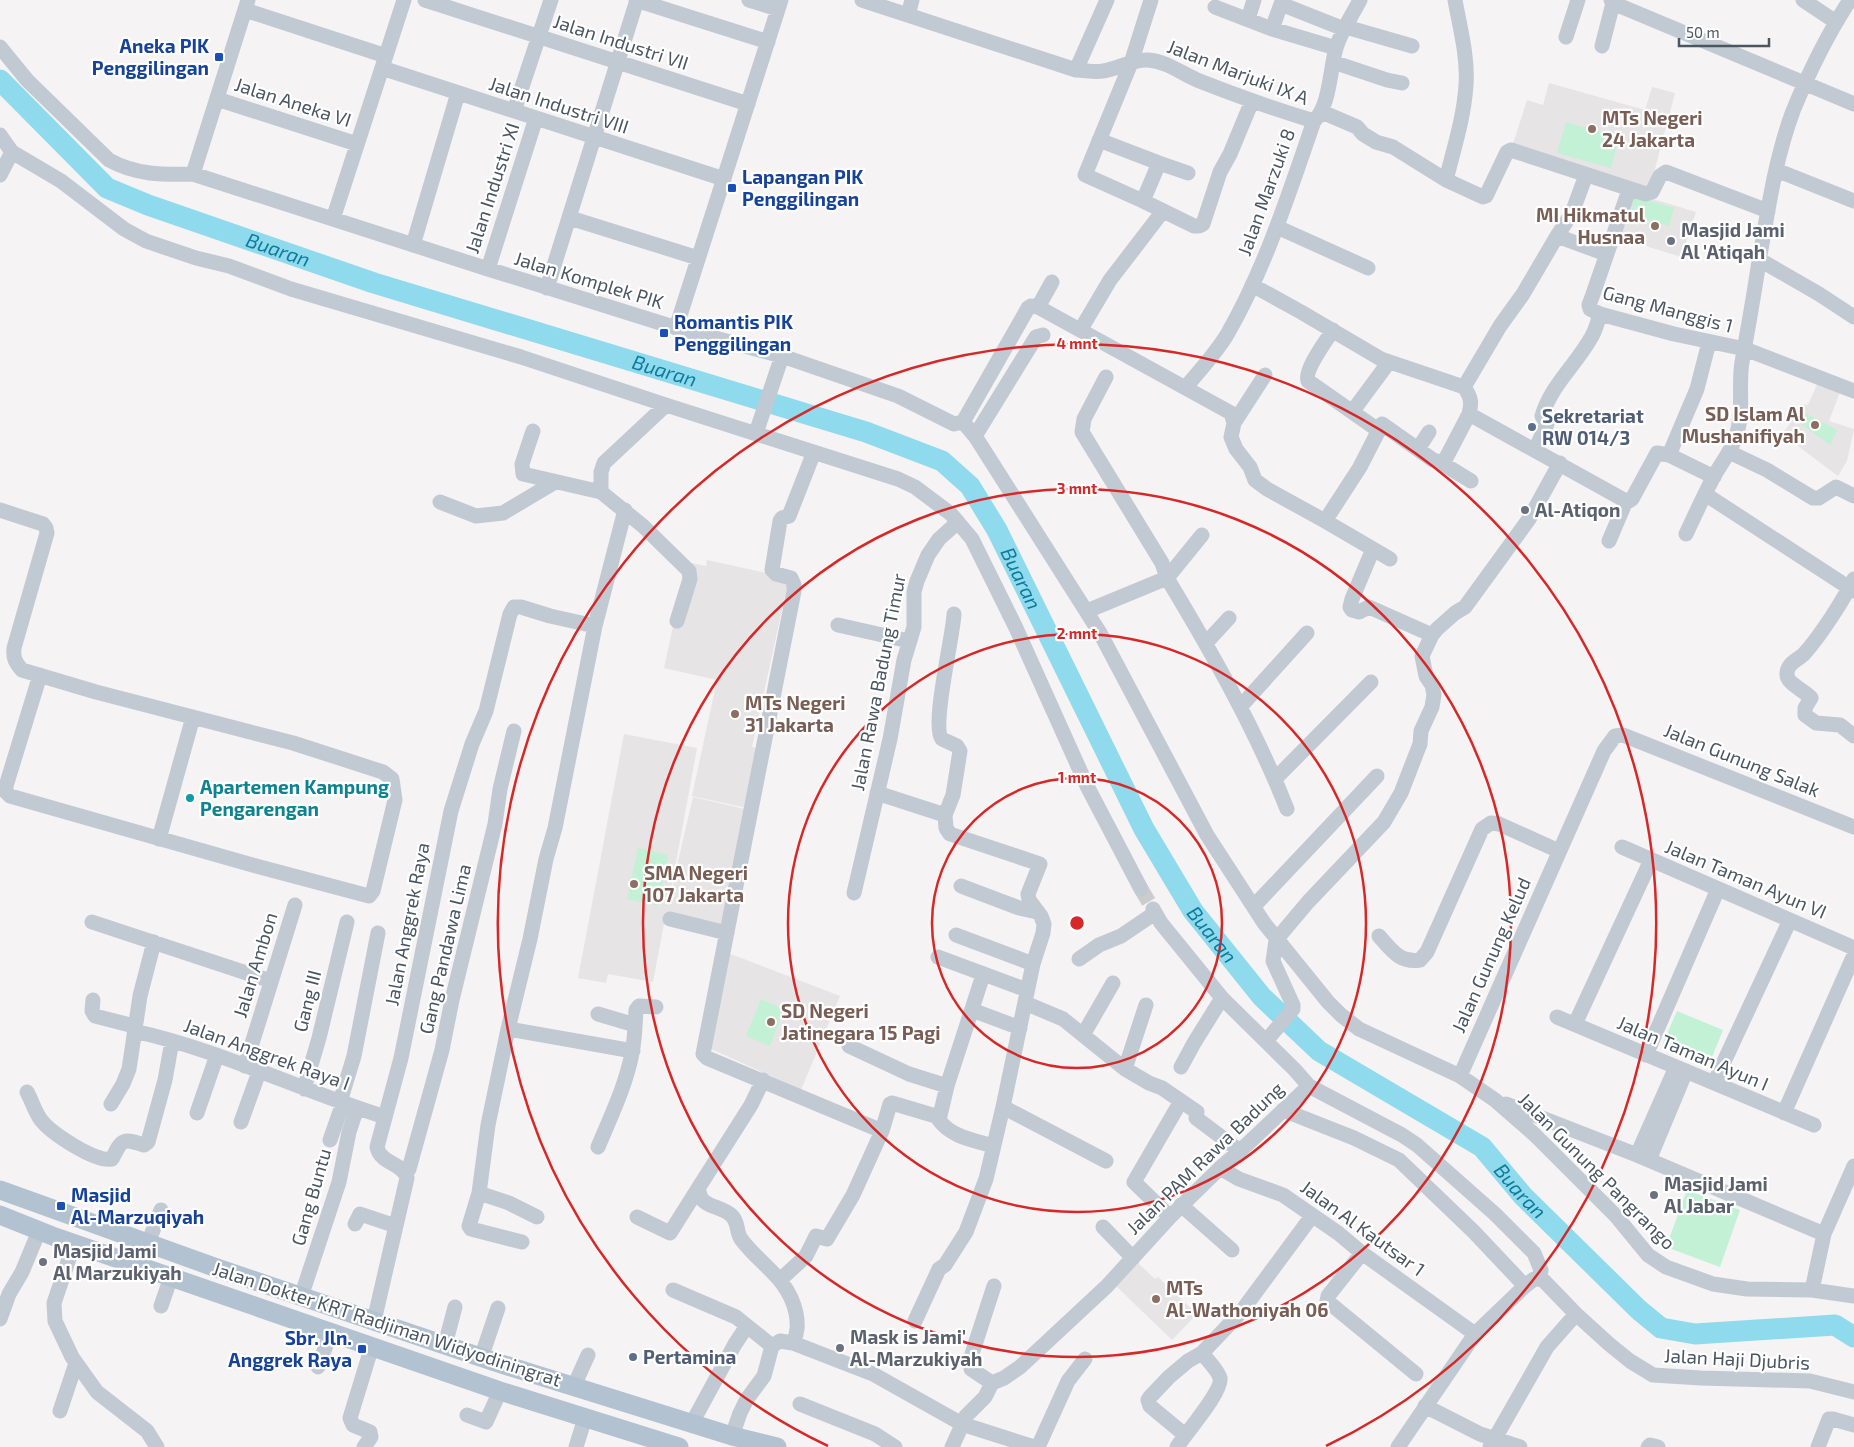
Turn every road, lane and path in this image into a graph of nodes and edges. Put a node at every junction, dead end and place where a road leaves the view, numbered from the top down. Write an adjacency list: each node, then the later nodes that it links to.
1 (404, 0): 32 (street)
2 (425, 0): 25 (street, Jalan Industri VII)
3 (551, 0): 25 (street)
4 (637, 0): 27 (street); 33 (street)
5 (749, 0): 18 (street)
6 (862, 0): 20 (street, Jalan Marjuki IX A)
7 (912, 0): 20 (street)
8 (1107, 0): 35 (street)
9 (1152, 0): 34 (street)
10 (1254, 0): 21 (street)
11 (1360, 0): 23 (street, Jalan Marzuki 8)
12 (1455, 0): 58 (street)
13 (1578, 0): 26 (street)
14 (1803, 0): 22 (street)
15 (1850, 0): 22 (street)
16 (1612, 2): 29 (street); 37 (street)
17 (247, 5): 32 (street, Jalan Industri VIII); 39 (street)
18 (780, 5): 27 (street, Jalan Komplek PIK)
19 (1215, 7): 21 (street)
20 (908, 15): 35 (street, Jalan Marjuki IX A)
21 (1248, 19): 24 (street)
22 (1836, 22): 37 (street)
23 (1345, 28): 24 (street); 28 (street); 31 (street, Jalan Marzuki 8)
24 (1272, 29): 31 (street)
25 (539, 37): 33 (street, Jalan Industri VII); 43 (street)
26 (1566, 37)
27 (768, 42): 41 (street, Jalan Komplek PIK)
28 (1412, 46)
29 (1602, 46)
30 (0, 47): 54 (street)
31 (1335, 55): 36 (street); 44 (street, Jalan Marzuki 8)
32 (384, 62): 38 (street, Jalan Industri VIII); 49 (street)
33 (618, 62): 41 (street, Jalan Industri VII); 47 (street)
34 (1131, 63): 35 (street, Jalan Marjuki IX A); 40 (street, Jalan Marjuki IX A); 48 (street)
35 (1076, 70)
36 (1402, 83)
37 (1806, 83): 42 (street); 52 (street)
38 (458, 93): 43 (street, Jalan Industri VIII); 68 (street)
39 (217, 99): 49 (street, Jalan Aneka VI); 54 (street)
40 (1252, 101): 44 (street, Jalan Marjuki IX A); 62 (street)
41 (748, 104): 57 (street, Jalan Komplek PIK)
42 (1854, 104)
43 (514, 111): 45 (street, Jalan Industri VIII)
44 (1318, 116): 58 (street, Jalan Marjuki IX A); 66 (street, Jalan Marzuki 8)
45 (536, 118): 47 (street, Jalan Industri VIII); 73 (street, Jalan Industri XI)
46 (0, 135): 50 (street)
47 (595, 138): 57 (street, Jalan Industri VIII); 64 (street)
48 (1099, 140): 51 (street); 60 (street)
49 (357, 144): 65 (street)
50 (12, 152): 55 (street); 93 (street)
51 (1159, 164): 53 (street); 60 (street)
52 (1776, 170): 61 (street); 63 (street)
53 (1188, 172)
54 (194, 174): 65 (street, Jalan Komplek PIK)
55 (0, 175)
56 (1586, 175): 58 (street, Jalan Marjuki IX A); 59 (street); 67 (street)
57 (724, 179): 70 (street, Jalan Komplek PIK)
58 (1446, 180)
59 (1629, 190): 63 (street); 69 (street)
60 (1143, 201): 62 (street)
61 (1854, 201)
62 (1163, 211): 81 (street)
63 (1768, 211): 71 (street)
64 (570, 218): 70 (street); 76 (street)
65 (333, 219): 68 (street, Jalan Komplek PIK)
66 (1277, 227): 72 (street); 75 (street, Jalan Marzuki 8)
67 (1558, 236): 69 (street); 91 (street)
68 (413, 245): 73 (street, Jalan Komplek PIK)
69 (1606, 254): 78 (street, Gang Manggis 1)
70 (698, 258): 80 (street, Jalan Komplek PIK)
71 (1760, 260): 79 (street); 85 (street)
72 (1368, 268)
73 (488, 269): 76 (street, Jalan Komplek PIK)
74 (1052, 282): 77 (street)
75 (1252, 285): 82 (street); 90 (street, Jalan Marzuki 8)
76 (548, 288): 80 (street, Jalan Komplek PIK)
77 (1038, 306): 81 (street); 96 (street)
78 (1600, 314): 84 (street, Gang Manggis 1); 104 (street)
79 (1854, 317)
80 (676, 328): 86 (street)
81 (1081, 329): 90 (street)
82 (1333, 330): 87 (street); 94 (street)
83 (1042, 335): 102 (street)
84 (1709, 342): 85 (street, Gang Manggis 1); 107 (street)
85 (1744, 349): 92 (street, Gang Manggis 1); 106 (street)
86 (782, 359): 96 (street); 98 (street)
87 (1388, 362): 91 (street); 94 (street)
88 (1265, 375): 97 (street)
89 (1106, 377): 127 (street)
90 (1186, 387): 97 (street)
91 (1464, 387): 95 (street)
92 (1854, 391)
93 (666, 405): 98 (street); 113 (street)
94 (1352, 412): 99 (street)
95 (1469, 414): 104 (street); 108 (street)
96 (963, 422): 102 (street, Jalan Gunung Pangrango)
97 (1234, 423): 120 (street)
98 (757, 430): 105 (street)
99 (1378, 430): 103 (street); 120 (street)
100 (533, 431): 112 (street)
101 (1429, 432): 103 (street)
102 (975, 436): 129 (street, Jalan Gunung Pangrango)
103 (1418, 449): 108 (street)
104 (1536, 450): 109 (street)
105 (814, 452): 121 (street); 168 (street)
106 (1729, 452): 110 (street); 115 (street)
107 (1669, 455): 110 (street); 116 (street)
108 (1440, 462): 111 (street)
109 (1560, 463): 116 (street); 136 (street)
110 (1714, 476): 114 (street)
111 (1471, 481)
112 (555, 482): 113 (street); 117 (street)
113 (601, 492): 119 (street)
114 (1705, 494): 122 (street); 128 (street)
115 (1854, 496)
116 (1626, 501): 124 (street)
117 (440, 502)
118 (0, 510): 139 (street)
119 (625, 510): 132 (street); 134 (street)
120 (1325, 521): 125 (street)
121 (958, 522): 137 (street, Jalan Rawa Badung Timur); 157 (street)
122 (1686, 534)
123 (1202, 535): 127 (street)
124 (1609, 541)
125 (1372, 548): 126 (street); 136 (street)
126 (1390, 559)
127 (1167, 578): 129 (street); 138 (street)
128 (1852, 586): 145 (street)
129 (1087, 611): 161 (street, Jalan Gunung Pangrango)
130 (954, 614): 150 (street)
131 (1229, 618): 138 (street)
132 (677, 622)
133 (838, 625): 137 (street)
134 (595, 626): 193 (street); 221 (street, Jalan Anggrek Raya)
135 (1307, 633): 141 (street)
136 (1432, 635): 171 (street)
137 (909, 641): 148 (street, Jalan Rawa Badung Timur)
138 (1206, 643): 141 (street)
139 (40, 675): 142 (street); 152 (street)
140 (1371, 682): 147 (street)
141 (1241, 706): 147 (street)
142 (193, 717): 152 (street); 152 (street)
143 (514, 731): 234 (street, Gang Pandawa Lima)
144 (1615, 736): 151 (street, Jalan Gunung Salak); 154 (street, Jalan Gunung Kelud)
145 (1854, 736)
146 (1377, 776): 161 (street)
147 (1275, 778): 149 (street)
148 (877, 794): 150 (street); 159 (street, Jalan Rawa Badung Timur)
149 (1287, 809)
150 (945, 815): 162 (street)
151 (1854, 827)
152 (159, 839)
153 (1622, 847): 155 (street, Jalan Taman Ayun VI)
154 (1559, 851): 170 (street); 206 (street, Jalan Gunung Kelud)
155 (1652, 860): 158 (street, Jalan Taman Ayun VI); 189 (street)
156 (961, 886): 162 (street)
157 (1141, 889)
158 (1718, 889): 164 (street, Jalan Taman Ayun VI); 199 (street)
159 (854, 893)
160 (295, 905): 179 (street, Jalan Ambon)
161 (1254, 906): 171 (street, Jalan Gunung Pangrango)
162 (1037, 912): 177 (street)
163 (670, 919): 168 (street)
164 (1790, 920): 173 (street, Jalan Taman Ayun VI); 208 (street)
165 (92, 922): 172 (street)
166 (347, 922): 211 (street, Gang III)
167 (378, 933): 216 (street)
168 (727, 934): 207 (street)
169 (956, 935): 177 (street)
170 (1379, 936)
171 (1276, 940): 195 (street); 206 (street, Jalan Gunung Pangrango)
172 (154, 942): 179 (street); 191 (street)
173 (1854, 948)
174 (1854, 956): 220 (street)
175 (938, 957): 178 (street)
176 (1079, 959): 182 (street, Jalan PAM Rawa Badung)
177 (1033, 964): 181 (street)
178 (983, 975): 181 (street); 186 (street)
179 (271, 981): 201 (street, Jalan Ambon)
180 (1113, 984): 194 (street)
181 (1026, 996): 192 (street); 194 (street)
182 (1222, 998): 195 (street, Jalan PAM Rawa Badung); 202 (street)
183 (93, 1000): 191 (street, Jalan Anggrek Raya I)
184 (1146, 1005): 203 (street)
185 (656, 1007): 190 (street)
186 (972, 1010): 192 (street); 209 (street)
187 (598, 1014): 190 (street)
188 (1557, 1017): 189 (street, Jalan Taman Ayun I)
189 (1575, 1024): 199 (street, Jalan Taman Ayun I)
190 (635, 1025): 198 (street)
191 (134, 1028): 196 (street, Jalan Anggrek Raya I); 215 (street)
192 (1020, 1028): 217 (street)
193 (508, 1029): 198 (street); 237 (street)
194 (1083, 1035): 203 (street)
195 (1271, 1037): 210 (street, Jalan PAM Rawa Badung)
196 (172, 1041): 200 (street, Jalan Anggrek Raya I); 212 (street)
197 (849, 1046): 209 (street)
198 (633, 1051): 228 (street)
199 (1646, 1054): 204 (street, Jalan Taman Ayun I)
200 (216, 1055): 201 (street, Jalan Anggrek Raya I); 219 (street)
201 (245, 1066): 205 (street, Jalan Anggrek Raya I)
202 (1181, 1067)
203 (1124, 1069): 214 (street)
204 (1681, 1069): 208 (street, Jalan Taman Ayun I); 230 (street)
205 (259, 1072): 211 (street, Jalan Anggrek Raya I); 223 (street)
206 (1460, 1076): 213 (street, Jalan Gunung Pangrango)
207 (762, 1080): 225 (street); 235 (street)
208 (1714, 1083): 220 (street, Jalan Taman Ayun I)
209 (947, 1086): 222 (street)
210 (1309, 1086): 218 (street, Jalan PAM Rawa Badung); 258 (street)
211 (304, 1089): 216 (street, Jalan Anggrek Raya I)
212 (27, 1092)
213 (1495, 1100): 230 (street); 261 (street, Jalan Gunung Pangrango)
214 (1182, 1101): 229 (street); 240 (street)
215 (111, 1104)
216 (346, 1104): 221 (street, Jalan Anggrek Raya I); 226 (street); 263 (street, Gang Buntu)
217 (1003, 1107): 227 (street); 231 (street)
218 (1283, 1110): 229 (street, Jalan PAM Rawa Badung); 258 (street, Jalan Haji Djubris)
219 (197, 1113)
220 (1784, 1113): 224 (street, Jalan Taman Ayun I)
221 (385, 1116): 234 (street, Jalan Anggrek Raya)
222 (939, 1117): 225 (street); 227 (street)
223 (241, 1122)
224 (1814, 1126)
225 (882, 1131): 257 (street)
226 (330, 1140)
227 (993, 1146): 270 (street)
228 (598, 1147)
229 (1240, 1151): 233 (street, Jalan PAM Rawa Badung)
230 (1643, 1158): 249 (street)
231 (1106, 1161)
232 (1854, 1166): 249 (street)
233 (1220, 1168): 238 (street, Jalan PAM Rawa Badung); 241 (street, Jalan Al Kautsar 1)
234 (406, 1174): 246 (street)
235 (699, 1187): 243 (street); 257 (street)
236 (0, 1190): 251 (main road, Jalan Dokter KRT Radjiman Widyodiningrat)
237 (479, 1193): 242 (street); 250 (street)
238 (1181, 1205): 240 (street, Jalan PAM Rawa Badung); 253 (street)
239 (161, 1210): 251 (street)
240 (1170, 1216): 255 (street, Jalan PAM Rawa Badung)
241 (1312, 1216): 254 (street, Jalan Al Kautsar 1); 278 (street)
242 (537, 1217)
243 (637, 1217)
244 (1, 1218): 248 (main road, Jalan Dokter KRT Radjiman Widyodiningrat)
245 (355, 1224): 246 (street)
246 (396, 1226): 269 (street)
247 (1102, 1227): 255 (street)
248 (39, 1230): 252 (main road, Jalan Dokter KRT Radjiman Widyodiningrat); 267 (street)
249 (1824, 1234): 261 (street)
250 (522, 1242)
251 (148, 1243): 263 (main road, Jalan Dokter KRT Radjiman Widyodiningrat)
252 (74, 1244): 256 (main road, Jalan Dokter KRT Radjiman Widyodiningrat); 282 (street)
253 (1232, 1250)
254 (1362, 1253): 273 (street, Jalan Al Kautsar 1); 284 (street)
255 (1133, 1258): 285 (street, Jalan PAM Rawa Badung)
256 (172, 1277): 264 (street); 272 (main road, Jalan Dokter KRT Radjiman Widyodiningrat)
257 (780, 1280): 274 (street)
258 (1533, 1281): 268 (street, Jalan Haji Djubris); 273 (street)
259 (994, 1286): 285 (street)
260 (673, 1290): 271 (street)
261 (1812, 1290): 262 (street, Jalan Gunung Pangrango)
262 (1854, 1296)
263 (301, 1297): 269 (main road, Jalan Dokter KRT Radjiman Widyodiningrat)
264 (162, 1306)
265 (455, 1307): 275 (street)
266 (498, 1308): 280 (street)
267 (1, 1312)
268 (1576, 1314): 288 (street, Jalan Haji Djubris); 299 (street)
269 (374, 1321): 275 (main road, Jalan Dokter KRT Radjiman Widyodiningrat)
270 (915, 1321)
271 (748, 1326): 277 (street); 294 (street)
272 (331, 1332): 276 (main road, Jalan Dokter KRT Radjiman Widyodiningrat); 283 (street)
273 (1475, 1334): 290 (street)
274 (794, 1343): 277 (street); 295 (street)
275 (445, 1345): 280 (main road, Jalan Dokter KRT Radjiman Widyodiningrat)
276 (372, 1346): 287 (main road, Jalan Dokter KRT Radjiman Widyodiningrat); 301 (street)
277 (772, 1346): 297 (street)
278 (1202, 1353): 298 (street); 298 (street)
279 (588, 1355): 286 (street)
280 (481, 1358): 286 (main road, Jalan Dokter KRT Radjiman Widyodiningrat)
281 (1085, 1359): 307 (street)
282 (76, 1363): 291 (street); 300 (street)
283 (318, 1367)
284 (1416, 1374)
285 (992, 1383): 295 (street, Jalan PAM Rawa Badung)
286 (574, 1386): 294 (main road, Jalan Dokter KRT Radjiman Widyodiningrat)
287 (500, 1391): 292 (street); 293 (main road, Jalan Dokter KRT Radjiman Widyodiningrat)
288 (1854, 1392)
289 (800, 1404): 305 (street)
290 (1425, 1406): 299 (street); 308 (street)
291 (60, 1410)
292 (467, 1415)
293 (586, 1418): 302 (street); 303 (main road, Jalan Dokter KRT Radjiman Widyodiningrat)
294 (692, 1423): 297 (main road, Jalan Dokter KRT Radjiman Widyodiningrat)
295 (962, 1424): 306 (street, Jalan PAM Rawa Badung); 307 (street)
296 (1854, 1425): 312 (street)
297 (732, 1436): 304 (main road, Jalan Dokter KRT Radjiman Widyodiningrat)
298 (1181, 1441)
299 (1492, 1443): 309 (street)
300 (158, 1447)
301 (364, 1447)
302 (576, 1447)
303 (679, 1447)
304 (777, 1447)
305 (896, 1447)
306 (952, 1447)
307 (1036, 1447)
308 (1398, 1447)
309 (1520, 1447)
310 (1648, 1447): 311 (street)
311 (1658, 1447)
312 (1818, 1447)

